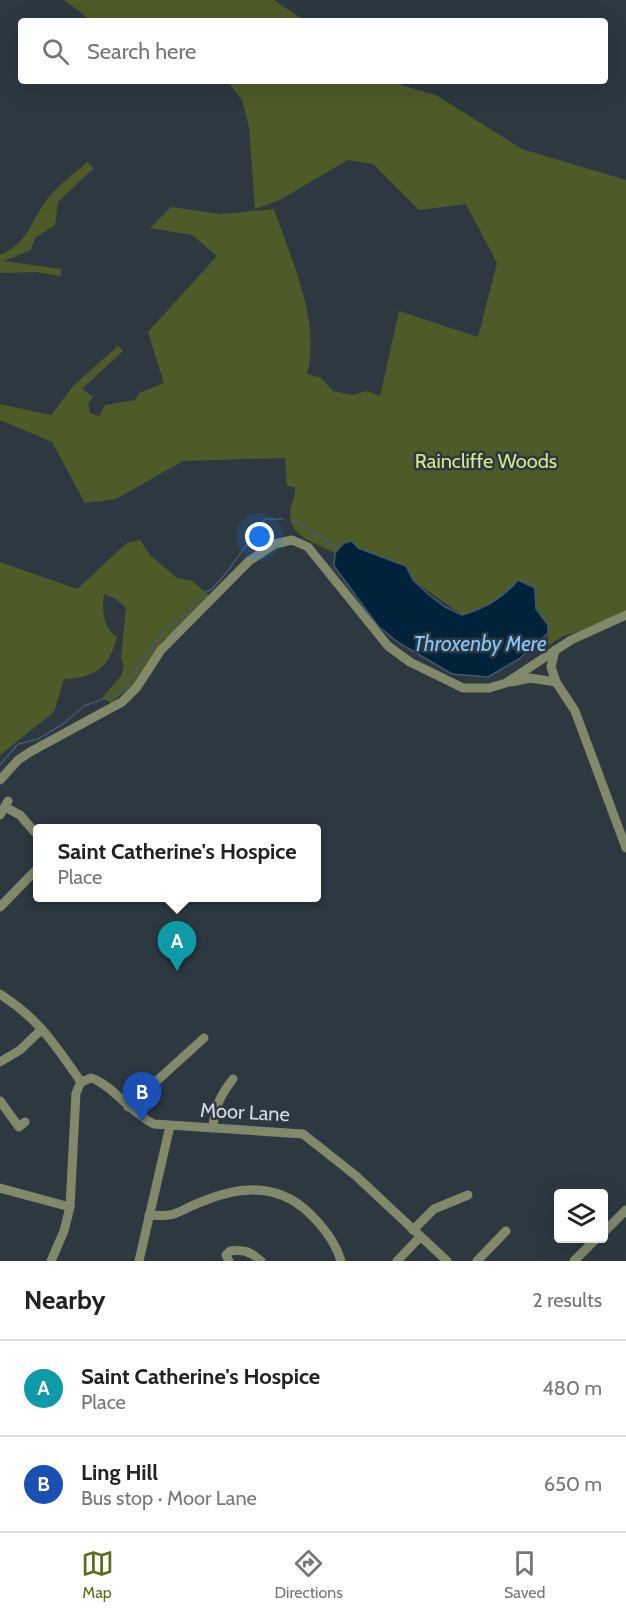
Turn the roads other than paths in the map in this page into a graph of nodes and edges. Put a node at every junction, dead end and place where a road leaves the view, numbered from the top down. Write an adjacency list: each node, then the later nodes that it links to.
1 (626, 615): 2 (street)
2 (555, 650): 3 (street); 4 (street)
3 (556, 681): 4 (street); 8 (street)
4 (506, 683): 5 (street)
5 (0, 780)
6 (4, 808): 7 (street)
7 (33, 830)
8 (626, 848)
9 (33, 873): 10 (street)
10 (1, 904)
11 (0, 994): 12 (street)
12 (42, 1029): 14 (street); 16 (street)
13 (204, 1037): 18 (street)
14 (0, 1062)
15 (234, 1078): 21 (street)
16 (81, 1082): 18 (street, Moor Lane); 24 (street)
17 (0, 1101): 19 (street)
18 (128, 1107): 20 (street, Moor Lane)
19 (22, 1124)
20 (170, 1126): 21 (street, Moor Lane); 26 (street)
21 (213, 1128): 29 (street, Moor Lane)
22 (0, 1188): 24 (street)
23 (468, 1195): 29 (street)
24 (70, 1207): 31 (street)
25 (626, 1210): 27 (street)
26 (149, 1215): 32 (street); 35 (street)
27 (608, 1227)
28 (506, 1231): 38 (street)
29 (417, 1234): 36 (street); 37 (street, Moor Lane)
30 (593, 1243): 39 (street)
31 (51, 1261)
32 (139, 1261)
33 (229, 1261): 34 (street)
34 (261, 1261)
35 (341, 1261)
36 (398, 1261)
37 (447, 1261)
38 (477, 1261)
39 (574, 1261)

